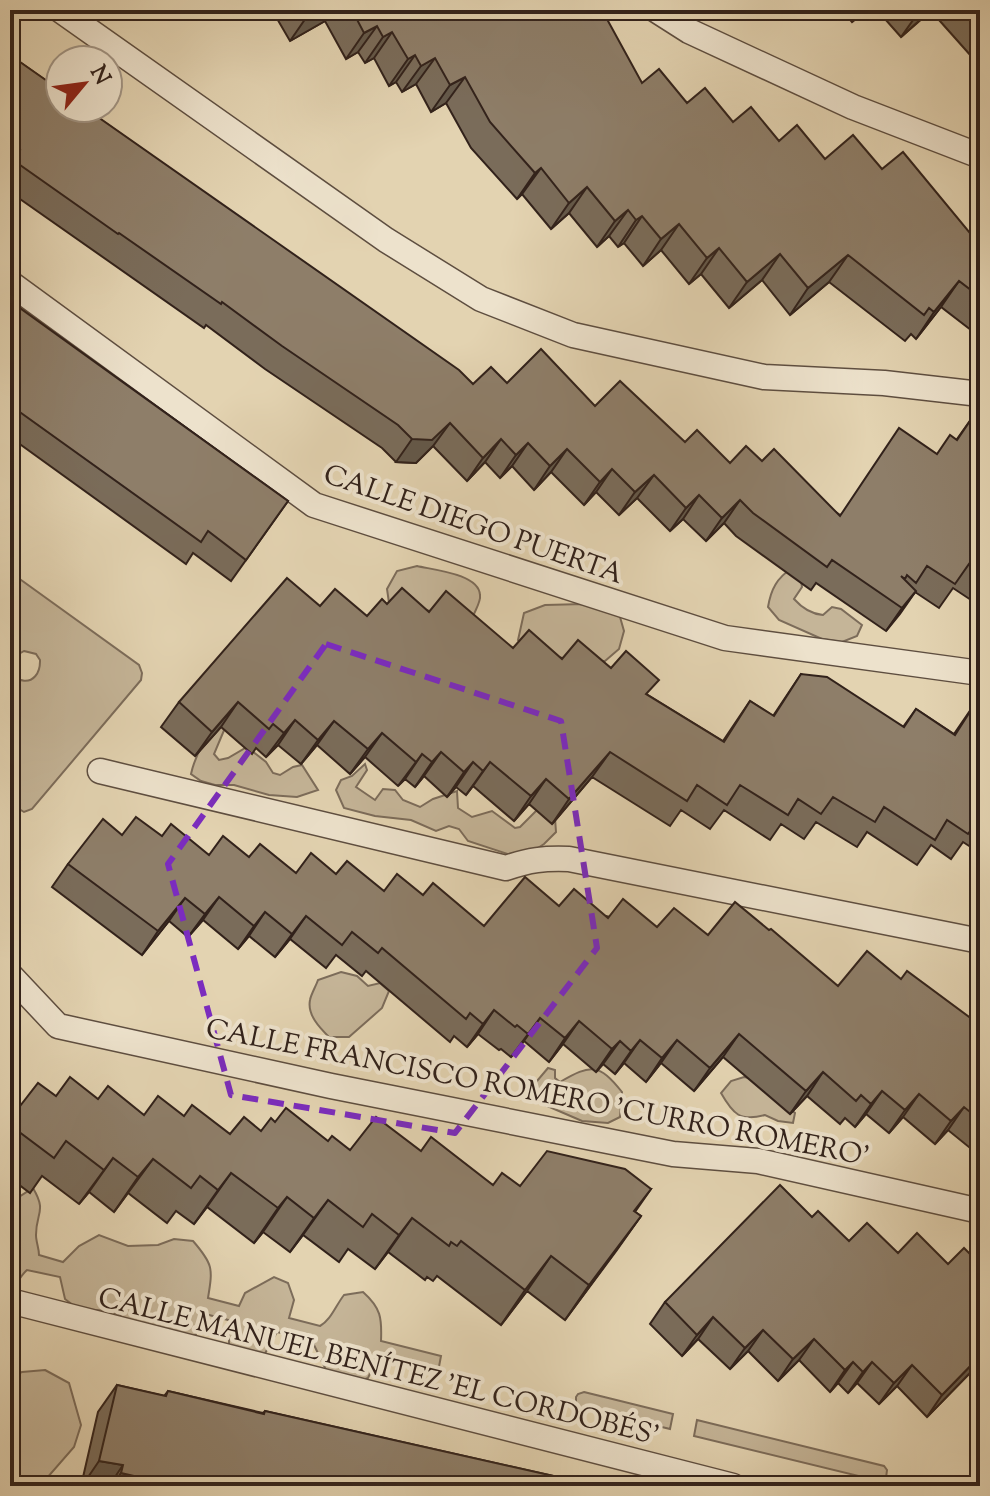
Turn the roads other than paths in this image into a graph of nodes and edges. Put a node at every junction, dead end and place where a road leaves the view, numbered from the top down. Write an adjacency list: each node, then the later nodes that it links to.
1 (60, 10): 5 (lane)
2 (656, 10): 3 (lane)
3 (980, 156)
4 (10, 283): 6 (lane, CALLE DIEGO PUERTA)
5 (980, 394)
6 (980, 673)
7 (100, 771): 8 (lane)
8 (980, 941)
9 (10, 975): 10 (lane, CALLE FRANCISCO ROMERO 'CURRO ROMERO')
10 (980, 1211)
11 (10, 1301): 12 (lane, CALLE MANUEL BENÍTEZ 'EL CORDOBÉS')
12 (733, 1486)

